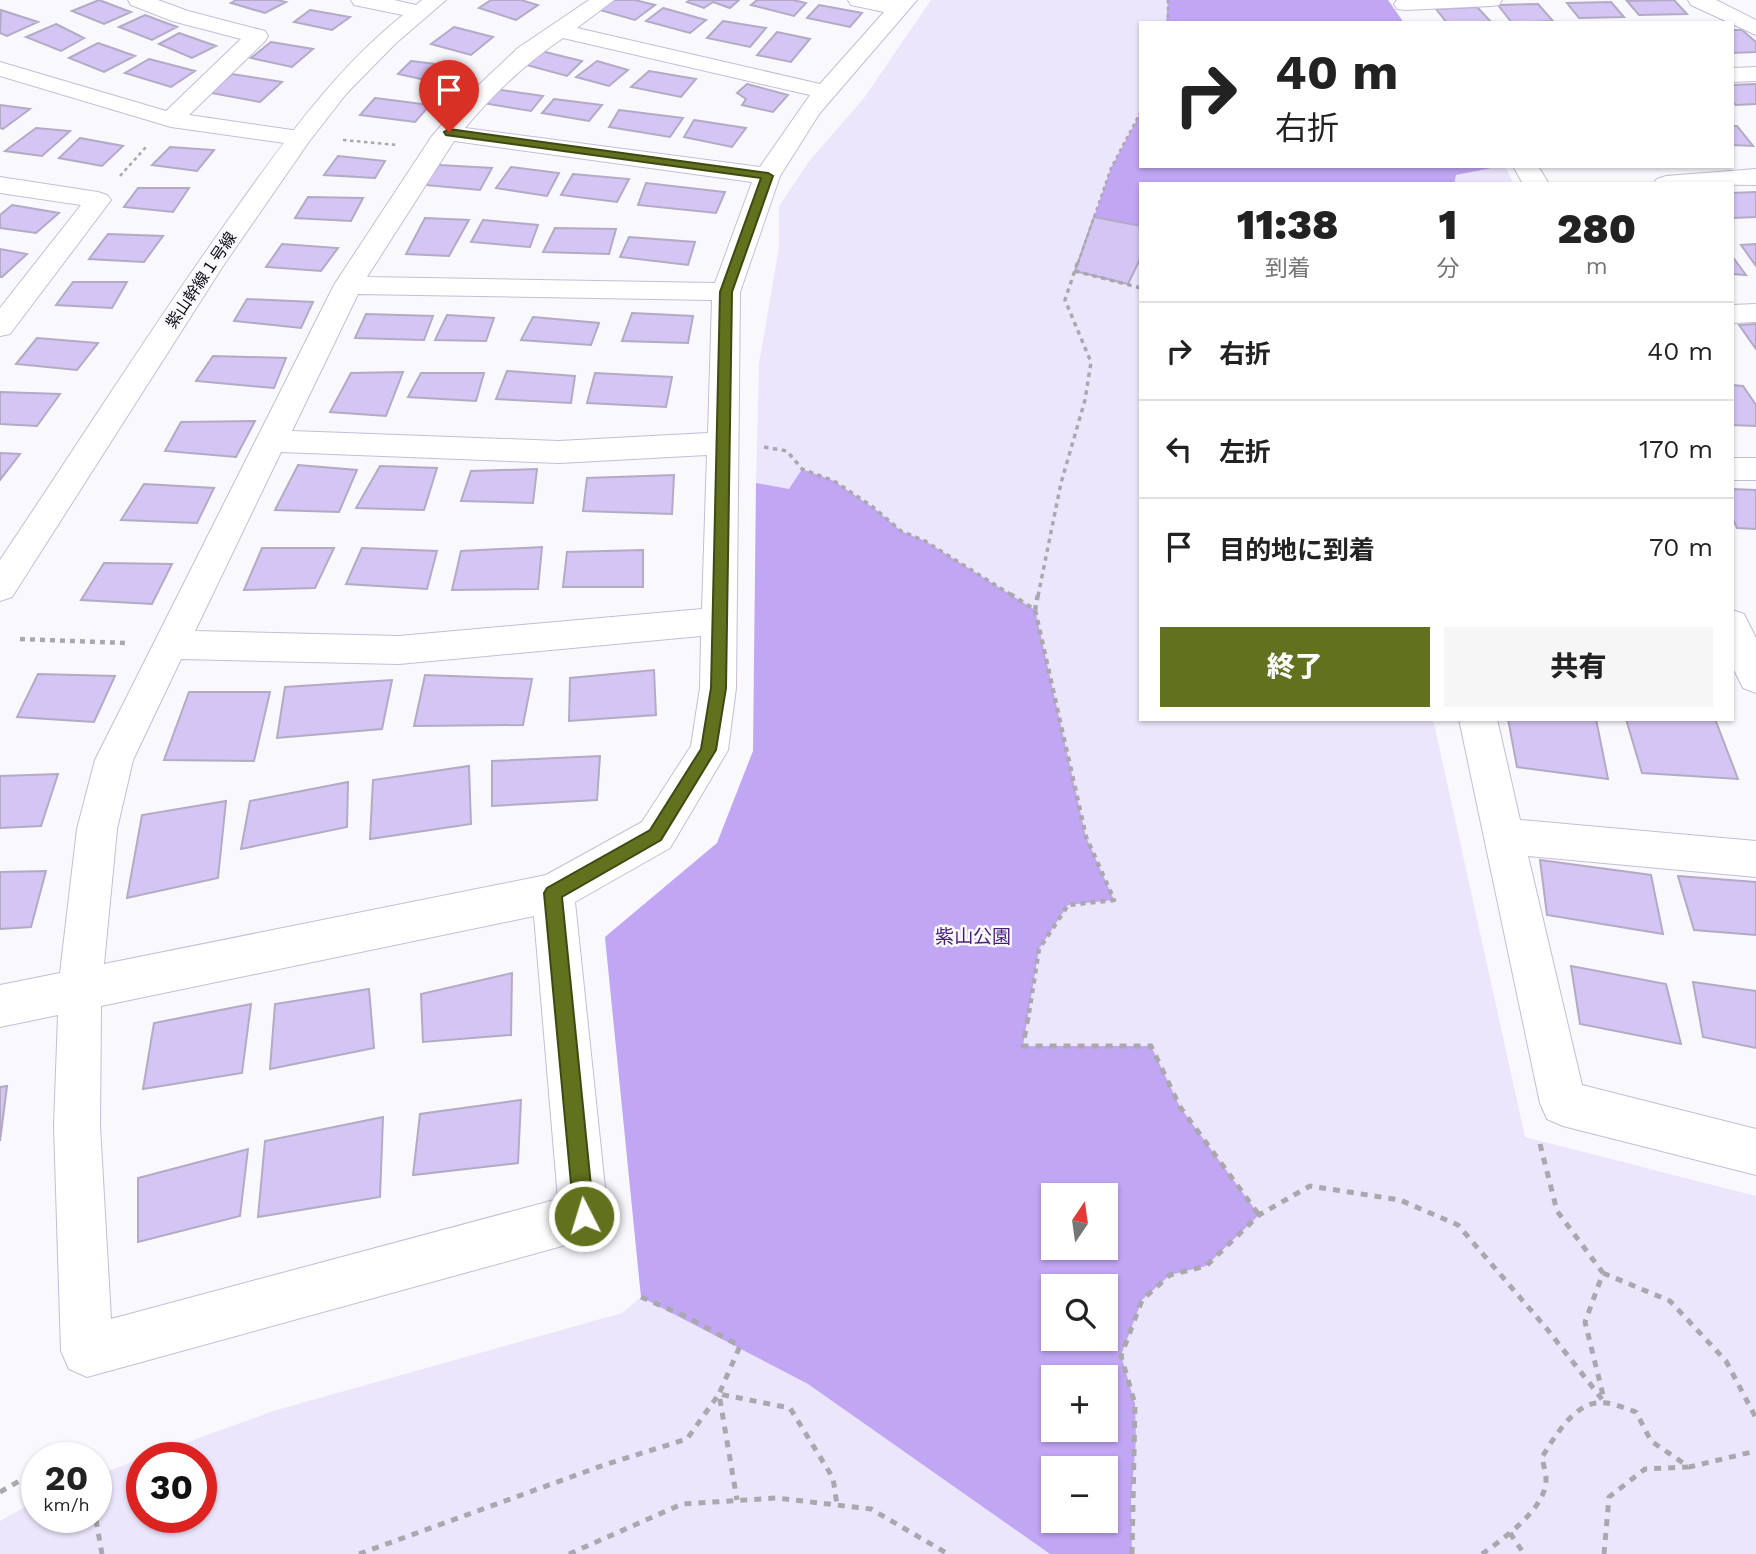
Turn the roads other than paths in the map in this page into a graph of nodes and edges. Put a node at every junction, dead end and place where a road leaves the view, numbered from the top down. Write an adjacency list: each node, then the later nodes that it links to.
1 (139, 0): 17 (street)
2 (362, 0): 9 (street)
3 (603, 0): 12 (street)
4 (859, 0): 8 (street)
5 (1491, 0): 7 (street)
6 (1699, 0): 11 (street)
7 (1404, 2): 10 (street)
8 (902, 5): 16 (street)
9 (428, 6): 18 (street, 紫山幹線１号線)
10 (1418, 21)
11 (1756, 28)
12 (559, 30): 16 (street); 19 (street)
13 (0, 69): 17 (street)
14 (1756, 74): 15 (street)
15 (1734, 75)
16 (825, 92): 20 (street)
17 (170, 120): 18 (street)
18 (299, 138): 33 (street, 紫山幹線１号線)
19 (443, 141): 20 (street); 24 (street)
20 (768, 176): 25 (street)
21 (1756, 177): 22 (street)
22 (1692, 182)
23 (0, 185): 28 (street)
24 (348, 285): 25 (street); 29 (street)
25 (726, 292): 30 (street)
26 (1756, 313): 27 (street)
27 (1734, 314)
28 (4, 316)
29 (271, 441): 30 (street); 35 (street)
30 (740, 444): 34 (street)
31 (1734, 469): 32 (street)
32 (1756, 469)
33 (0, 588)
34 (719, 621): 35 (street); 39 (street)
35 (172, 645): 40 (street)
36 (1478, 721): 37 (street)
37 (1503, 836): 38 (street); 42 (street)
38 (1756, 859)
39 (553, 893): 40 (street); 40 (street)
40 (80, 989): 41 (street)
41 (0, 1006)
42 (1756, 1152)

